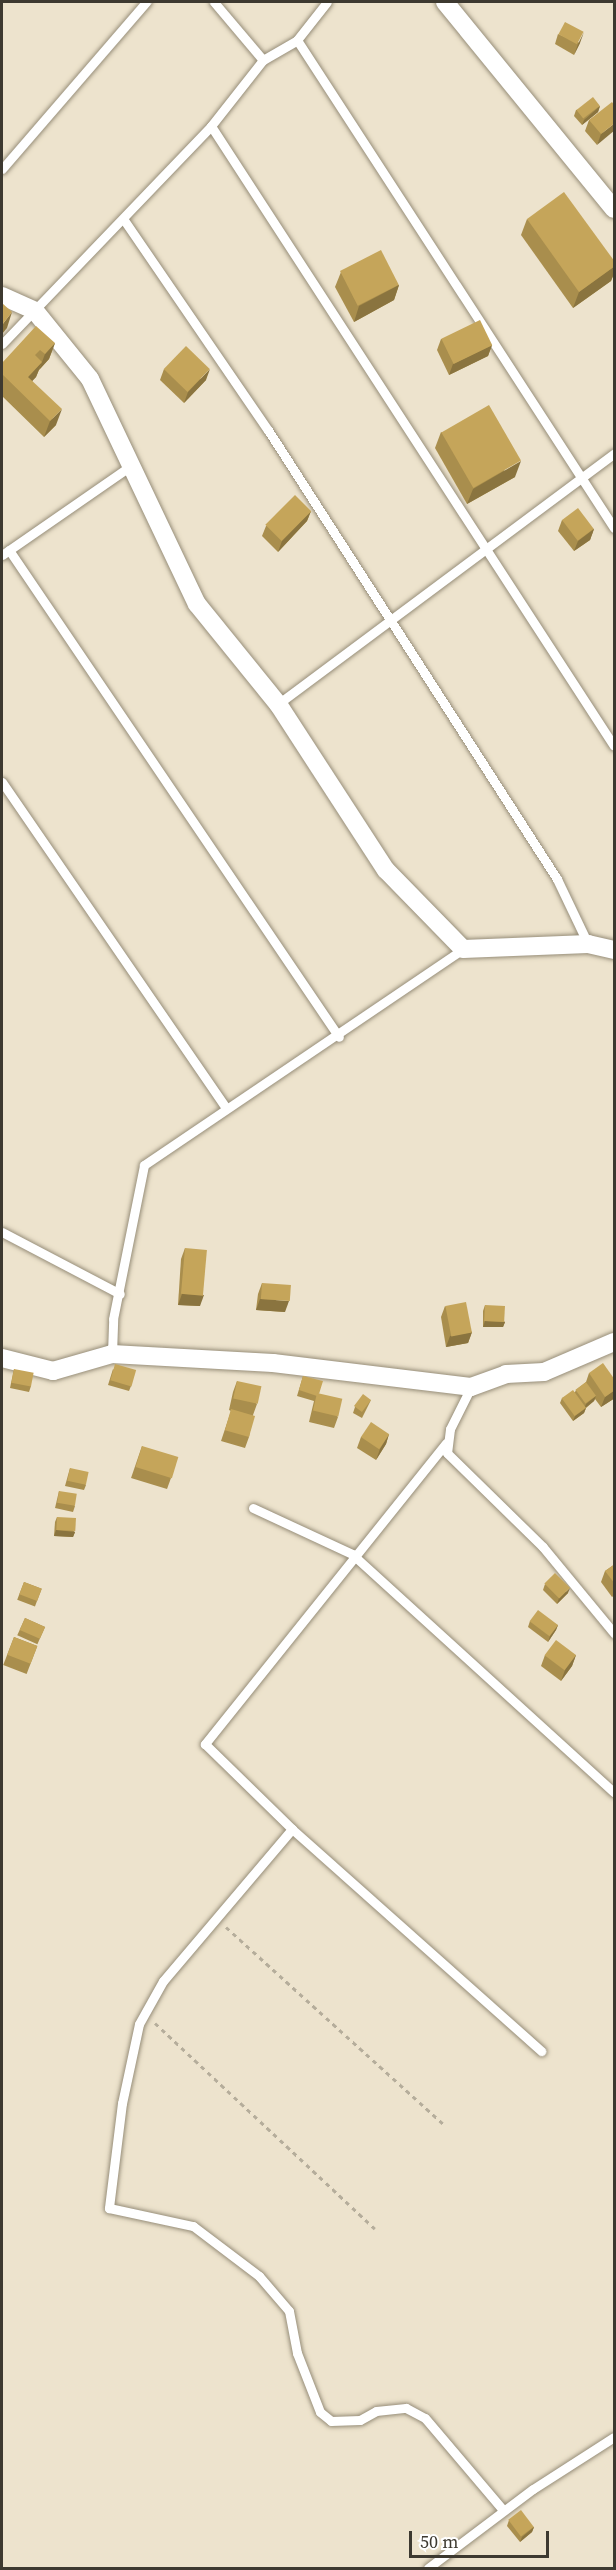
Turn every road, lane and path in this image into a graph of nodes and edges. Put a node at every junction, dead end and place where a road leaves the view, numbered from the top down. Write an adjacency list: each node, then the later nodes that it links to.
1 (146, 2): 8 (lane)
2 (214, 2): 6 (lane)
3 (327, 2): 5 (lane)
4 (445, 2): 9 (street)
5 (297, 40): 6 (lane); 16 (lane)
6 (263, 60): 7 (lane)
7 (211, 126): 10 (lane); 18 (lane)
8 (2, 168)
9 (615, 209)
10 (124, 220): 12 (lane); 20 (lane)
11 (2, 296): 12 (street)
12 (35, 311): 13 (lane); 15 (street)
13 (2, 344)
14 (615, 454): 16 (lane)
15 (132, 465): 19 (lane); 21 (street)
16 (581, 477): 17 (lane); 18 (lane)
17 (615, 528)
18 (485, 548): 20 (lane); 22 (lane)
19 (5, 552): 27 (lane)
20 (387, 619): 21 (lane); 24 (lane)
21 (278, 704): 26 (street)
22 (615, 746)
23 (2, 782): 28 (lane)
24 (588, 944): 25 (street); 26 (street)
25 (614, 948)
26 (463, 949): 27 (lane)
27 (339, 1036): 28 (lane)
28 (225, 1106): 30 (lane)
29 (2, 1232): 30 (lane)
30 (120, 1294): 32 (lane)
31 (615, 1342): 34 (street)
32 (112, 1354): 33 (street); 34 (street)
33 (2, 1358)
34 (471, 1387): 35 (lane)
35 (446, 1443): 37 (lane); 38 (lane)
36 (253, 1508): 37 (lane)
37 (352, 1554): 39 (lane); 40 (lane)
38 (615, 1634)
39 (615, 1792)
40 (291, 1829): 41 (lane); 43 (lane)
41 (216, 1918): 42 (lane); 44 (path)
42 (145, 2014): 45 (path); 47 (lane)
43 (541, 2051)
44 (444, 2125)
45 (375, 2229)
46 (615, 2437): 47 (lane)
47 (503, 2511): 48 (lane)
48 (428, 2568)

